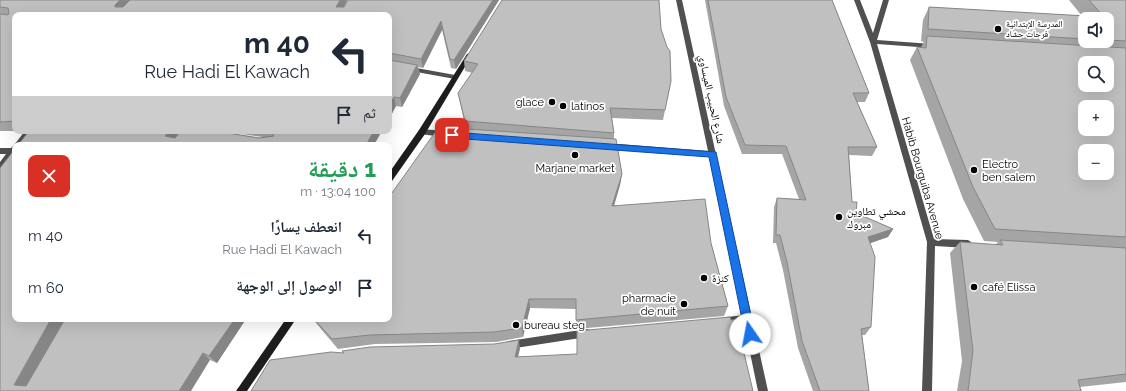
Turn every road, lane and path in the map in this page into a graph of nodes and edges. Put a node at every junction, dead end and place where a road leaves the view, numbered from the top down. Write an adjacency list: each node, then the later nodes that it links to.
1 (679, 0): 17 (street, شارع الحبيب الميساوي)
2 (857, 0): 4 (street, Habib Bourguiba Avenue)
3 (886, 0): 4 (street)
4 (873, 42): 5 (street); 20 (street, Habib Bourguiba Avenue)
5 (936, 46)
6 (471, 51): 8 (street)
7 (392, 66): 8 (street)
8 (455, 77): 9 (street)
9 (422, 132): 11 (street); 19 (street)
10 (27, 134): 12 (street)
11 (453, 135)
12 (20, 142)
13 (595, 145): 17 (street)
14 (12, 149): 15 (street)
15 (0, 151)
16 (12, 152): 18 (street)
17 (713, 154): 22 (street, شارع الحبيب الميساوي)
18 (0, 167)
19 (392, 175)
20 (931, 242): 21 (street); 31 (street, Habib Bourguiba Avenue)
21 (978, 245)
22 (747, 320): 24 (street); 30 (street, شارع الحبيب الميساوي)
23 (290, 322): 28 (street)
24 (715, 322)
25 (596, 333): 26 (street)
26 (496, 347)
27 (276, 362): 28 (street)
28 (260, 364): 29 (street)
29 (241, 391)
30 (763, 391)
31 (928, 391)

